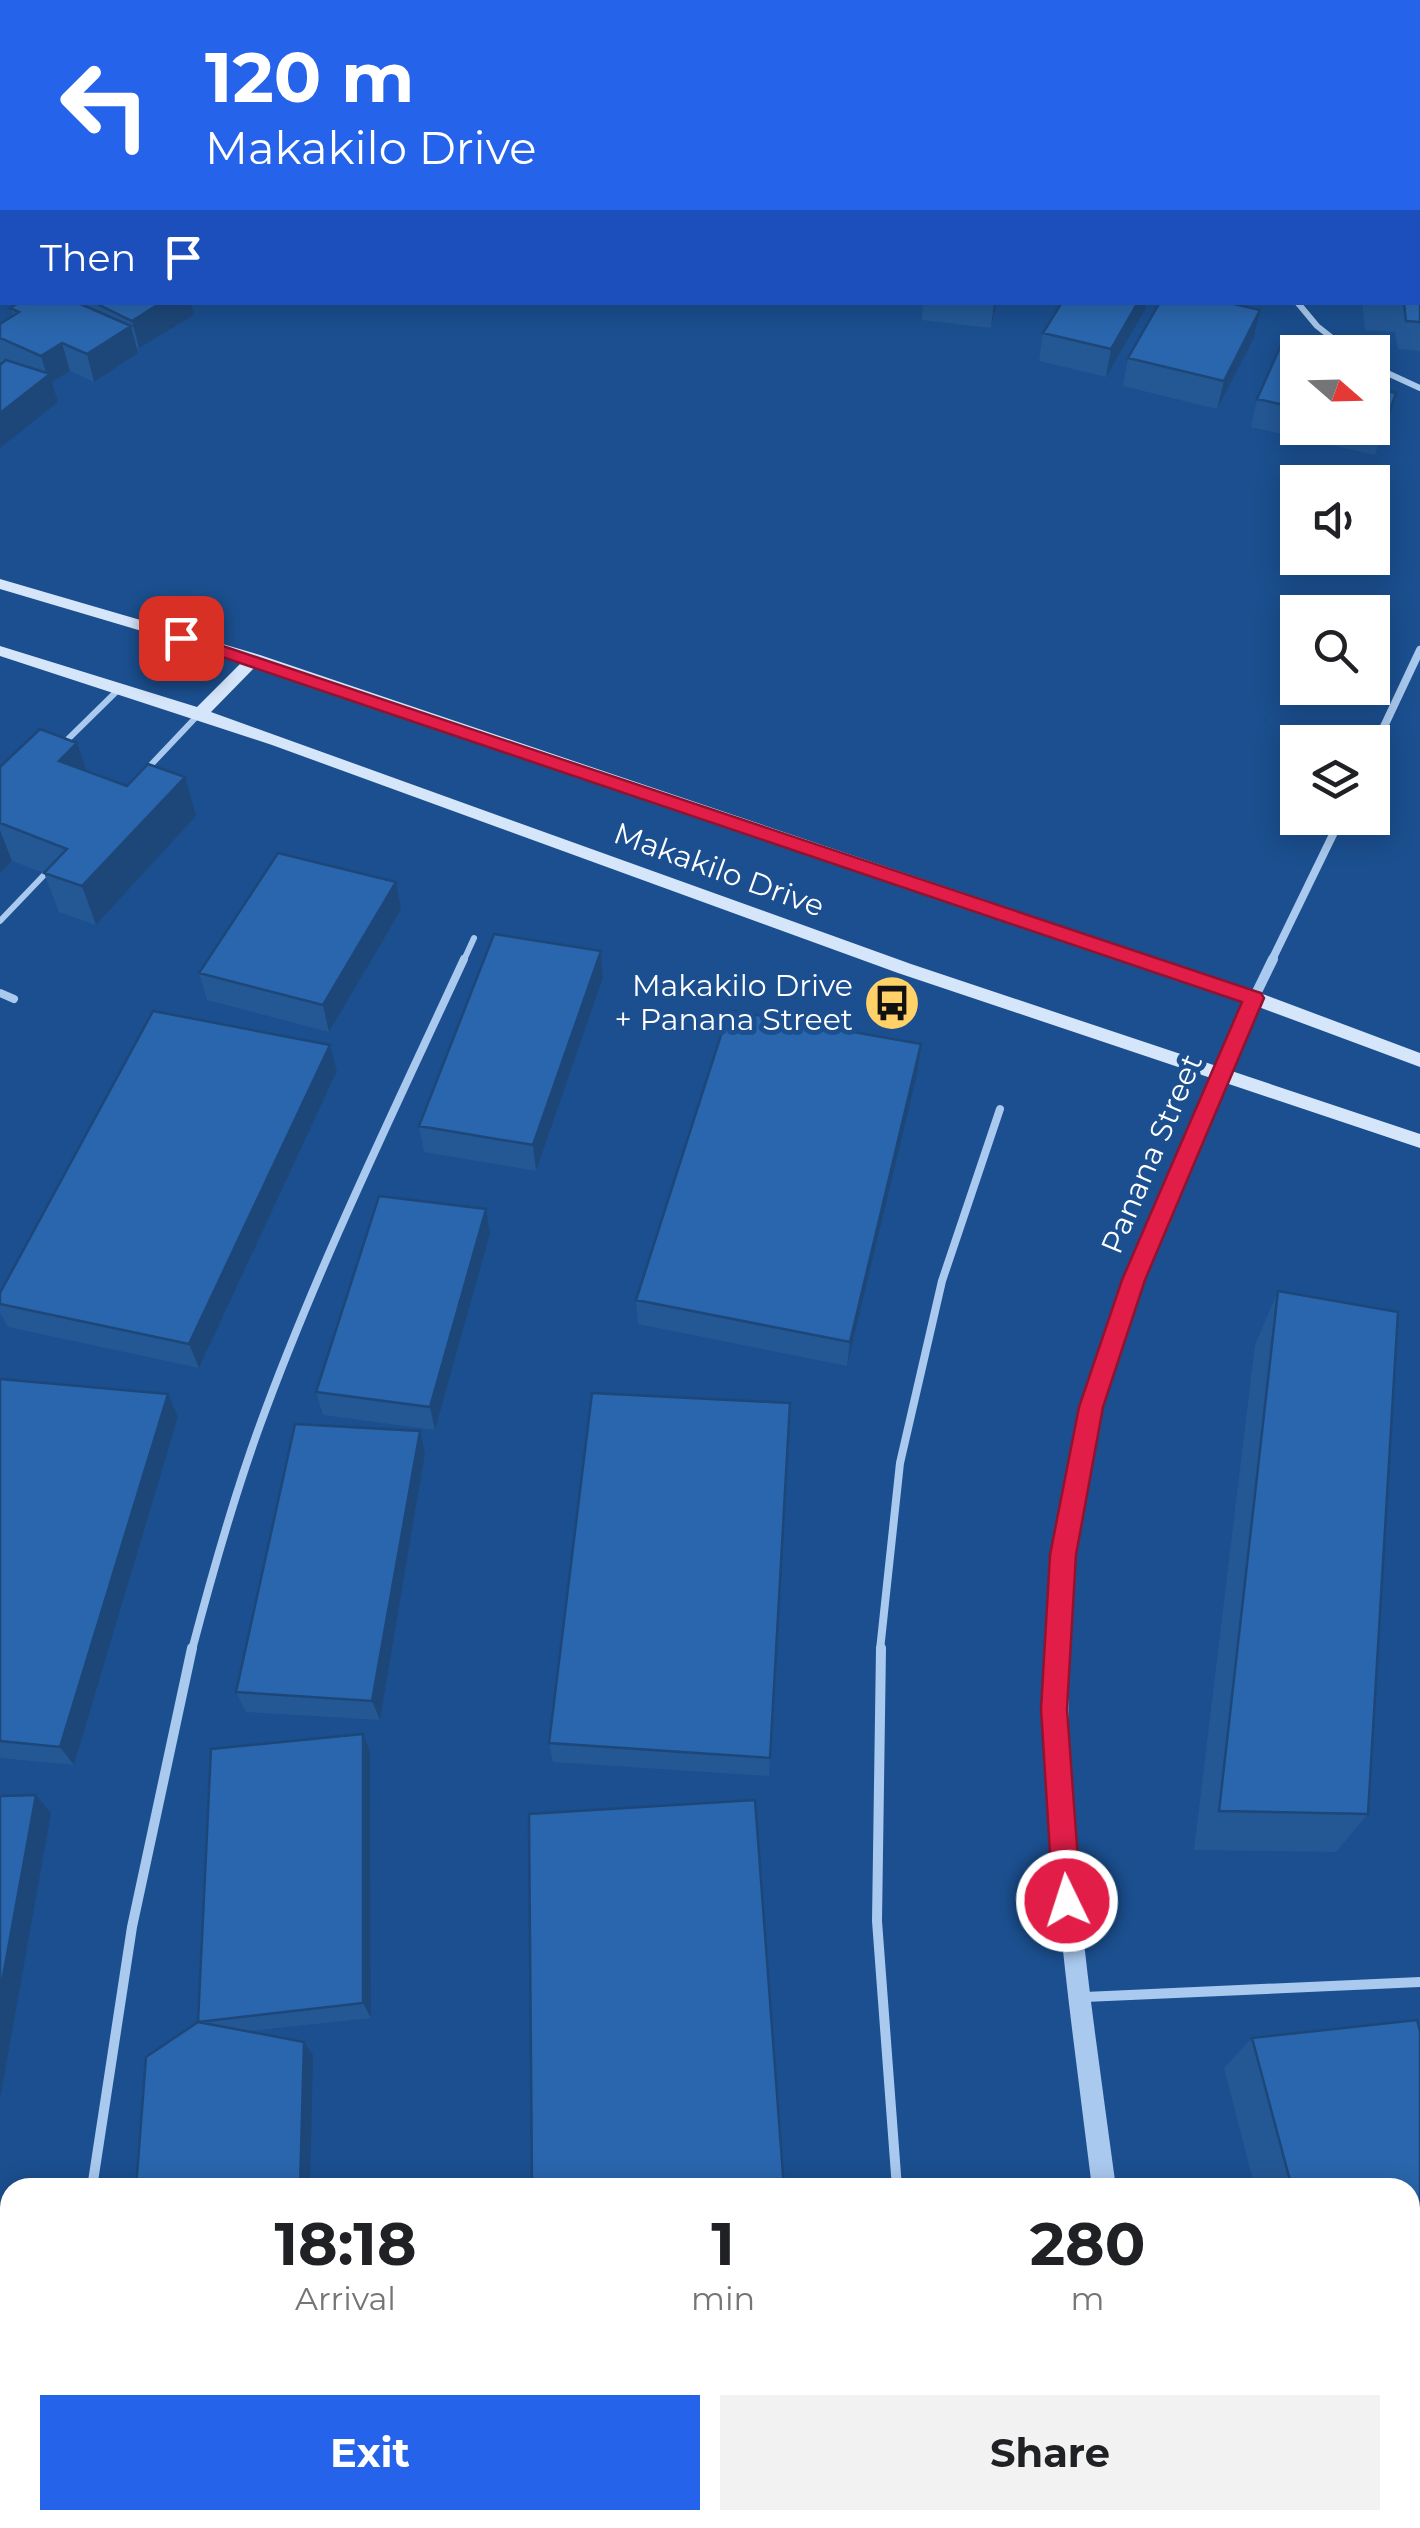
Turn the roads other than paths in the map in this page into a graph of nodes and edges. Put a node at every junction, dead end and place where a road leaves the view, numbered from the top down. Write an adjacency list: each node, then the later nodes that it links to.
1 (1300, 305): 2 (street)
2 (1328, 335)
3 (1390, 374): 4 (street)
4 (1420, 388)
5 (0, 584): 8 (main road, Makakilo Drive)
6 (1420, 650): 11 (street)
7 (0, 652): 9 (main road, Makakilo Drive)
8 (254, 659): 10 (main road); 19 (main road, Makakilo Drive)
9 (122, 686): 10 (main road, Makakilo Drive); 12 (lane)
10 (202, 712): 13 (lane); 22 (main road, Makakilo Drive)
11 (1385, 725)
12 (51, 756)
13 (144, 772)
14 (1333, 835): 19 (street, Panana Street)
15 (45, 874): 16 (lane)
16 (0, 921)
17 (474, 938): 27 (lane)
18 (0, 994): 20 (lane)
19 (1254, 998): 21 (main road, Makakilo Drive); 22 (street, Panana Street)
20 (14, 999)
21 (1420, 1060)
22 (1220, 1076): 24 (main road, Makakilo Drive); 26 (street, Panana Street)
23 (1000, 1108): 28 (lane)
24 (1420, 1141)
25 (1420, 1982): 26 (lane)
26 (1080, 1997): 29 (street, Panana Street)
27 (93, 2178)
28 (896, 2178)
29 (1103, 2178)

